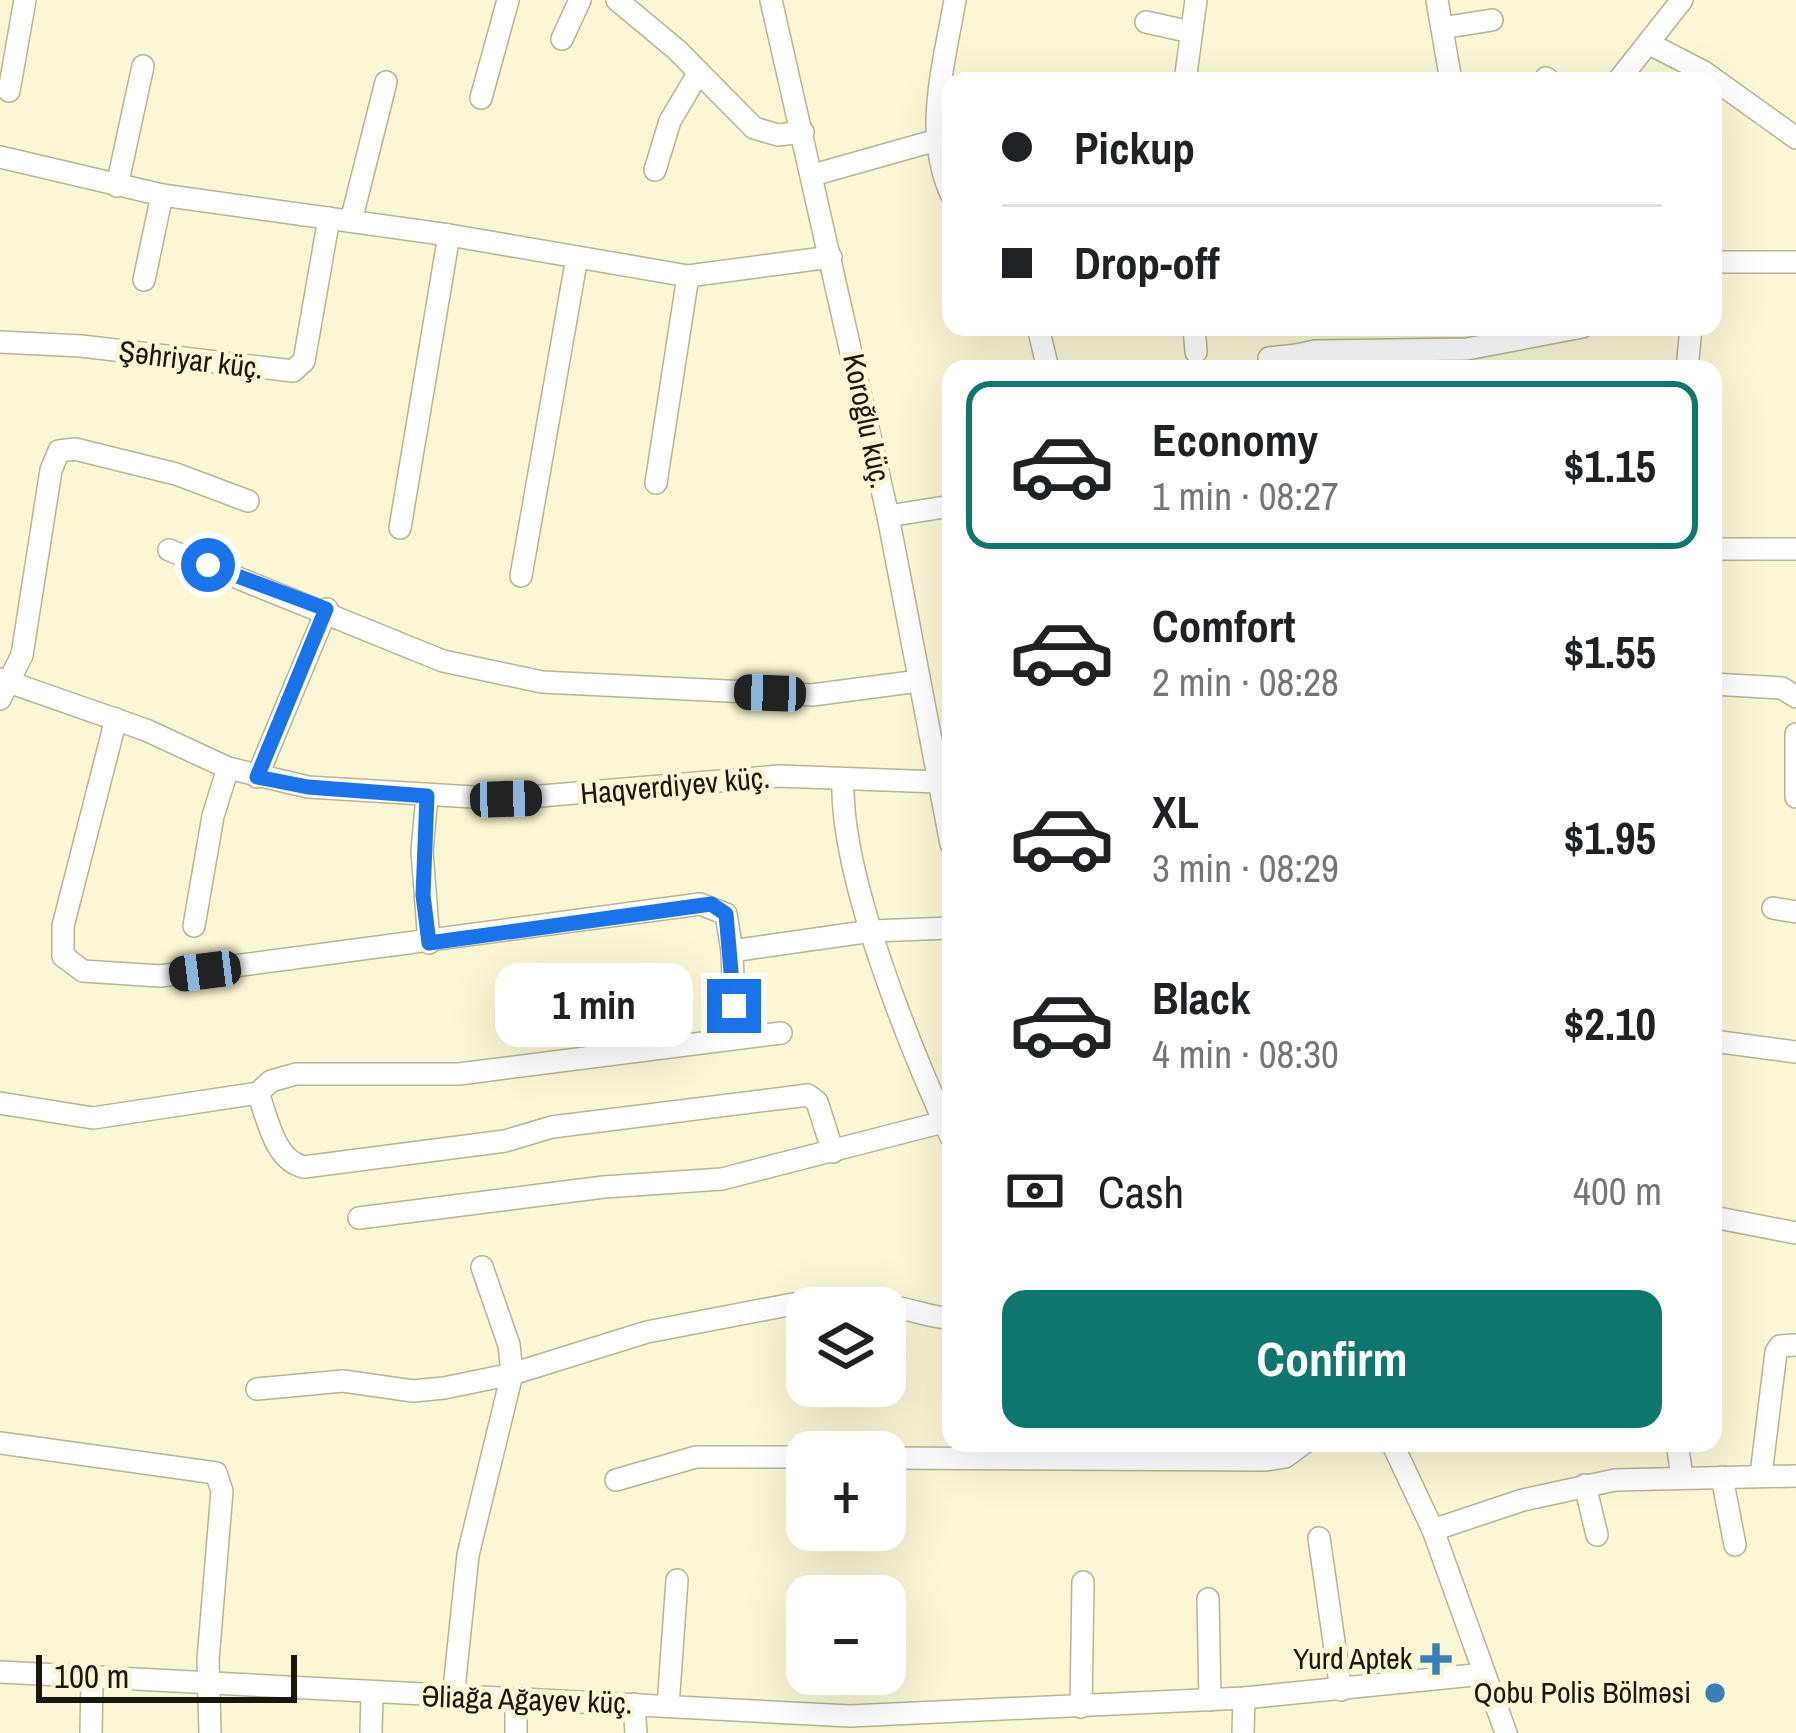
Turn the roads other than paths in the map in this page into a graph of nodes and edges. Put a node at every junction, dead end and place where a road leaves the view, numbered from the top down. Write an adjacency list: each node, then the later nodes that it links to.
1 (25, 0): 25 (street)
2 (508, 0): 26 (street)
3 (580, 0): 14 (street)
4 (616, 0): 17 (street)
5 (771, 0): 27 (street, Koroğlu küç.)
6 (955, 0): 18 (street)
7 (1196, 0): 13 (street)
8 (1437, 0): 12 (street)
9 (1682, 0): 15 (street)
10 (1492, 20): 12 (street)
11 (1146, 22): 13 (street)
12 (1442, 28): 20 (street)
13 (1192, 32): 19 (street)
14 (562, 39)
15 (1648, 43): 21 (street); 22 (street)
16 (143, 66): 33 (street)
17 (699, 72): 27 (street); 31 (street)
18 (949, 72)
19 (1186, 72)
20 (1449, 72)
21 (1625, 72)
22 (1704, 72)
23 (386, 82): 35 (street)
24 (1722, 85): 29 (street)
25 (9, 91)
26 (481, 98)
27 (803, 132): 32 (street, Koroğlu küç.)
28 (942, 138): 32 (street)
29 (1796, 138)
30 (0, 157): 33 (street)
31 (655, 170)
32 (813, 175): 37 (street, Koroğlu küç.)
33 (116, 186): 34 (street)
34 (162, 195): 35 (street); 42 (street)
35 (340, 219): 36 (street); 46 (street, Şəhriyar küç.)
36 (449, 235): 38 (street); 56 (street)
37 (831, 256): 41 (street); 55 (street, Koroğlu küç.)
38 (577, 257): 41 (street); 60 (street)
39 (1722, 263): 40 (street)
40 (1794, 268)
41 (688, 276): 52 (street)
42 (144, 280)
43 (1195, 336): 47 (street)
44 (1535, 336): 51 (street)
45 (1690, 336): 49 (street)
46 (0, 343)
47 (1196, 352)
48 (1269, 358): 50 (street)
49 (1688, 359)
50 (1283, 360)
51 (1323, 360)
52 (656, 483)
53 (248, 501): 64 (street)
54 (942, 507): 55 (street)
55 (888, 516): 62 (street, Koroğlu küç.)
56 (400, 528)
57 (1722, 549): 58 (street)
58 (1796, 549)
59 (169, 550): 61 (street)
60 (521, 576)
61 (326, 609): 62 (street); 69 (street)
62 (920, 681): 71 (street, Koroğlu küç.)
63 (1722, 685): 65 (street)
64 (4, 687): 66 (street, Haqverdiyev küç.)
65 (1796, 697)
66 (116, 718): 68 (street, Haqverdiyev küç.); 80 (street)
67 (1796, 734): 73 (street)
68 (228, 769): 69 (street, Haqverdiyev küç.); 77 (street)
69 (257, 777): 72 (street, Haqverdiyev küç.)
70 (843, 782): 71 (street, Haqverdiyev küç.); 72 (street, Haqverdiyev küç.); 79 (street)
71 (938, 782): 74 (street, Koroğlu küç.)
72 (427, 796): 80 (street)
73 (1796, 797)
74 (942, 801)
75 (1773, 908): 76 (street)
76 (1796, 912)
77 (194, 926)
78 (942, 928): 79 (street)
79 (872, 931): 81 (street); 88 (street)
80 (429, 943): 81 (street)
81 (732, 951): 82 (street)
82 (734, 1006)
83 (781, 1033): 86 (street)
84 (1722, 1042): 85 (street)
85 (1796, 1052)
86 (258, 1093): 87 (street); 90 (street)
87 (0, 1103)
88 (942, 1108)
89 (942, 1128): 90 (street)
90 (832, 1152): 91 (street)
91 (359, 1218)
92 (1722, 1219): 93 (street)
93 (1796, 1233)
94 (482, 1268): 99 (street)
95 (786, 1305): 99 (street)
96 (906, 1307): 97 (street)
97 (942, 1318)
98 (1796, 1345): 108 (street)
99 (512, 1374): 100 (street); 127 (street)
100 (257, 1389)
101 (0, 1443): 124 (street)
102 (1017, 1452): 103 (street); 107 (street)
103 (1291, 1452)
104 (1396, 1452): 114 (street)
105 (1678, 1452): 110 (street)
106 (786, 1457): 112 (street)
107 (906, 1457)
108 (1761, 1475): 109 (street); 111 (street)
109 (1796, 1475)
110 (1682, 1477): 111 (street); 113 (street)
111 (1723, 1477): 117 (street)
112 (616, 1480)
113 (1585, 1485): 114 (street); 115 (street)
114 (1433, 1530): 122 (street)
115 (1598, 1535)
116 (1319, 1538): 125 (street)
117 (1736, 1545)
118 (677, 1580): 132 (street)
119 (1083, 1582): 133 (street)
120 (1208, 1599): 130 (street)
121 (0, 1672): 123 (street, Əliağa Ağayev küç.)
122 (1484, 1674): 125 (street, Əliağa Ağayev küç.); 142 (street)
123 (92, 1681): 124 (street, Əliağa Ağayev küç.); 136 (street)
124 (208, 1684): 126 (street, Əliağa Ağayev küç.); 137 (street)
125 (1341, 1690): 128 (street, Əliağa Ağayev küç.)
126 (372, 1694): 127 (street, Əliağa Ağayev küç.); 138 (street)
127 (453, 1698): 129 (street, Əliağa Ağayev küç.)
128 (1244, 1698): 130 (street, Əliağa Ağayev küç.); 141 (street)
129 (516, 1700): 131 (street, Əliağa Ağayev küç.); 139 (street)
130 (1210, 1700): 133 (street, Əliağa Ağayev küç.)
131 (634, 1704): 132 (street, Əliağa Ağayev küç.); 140 (street)
132 (668, 1706): 134 (street, Əliağa Ağayev küç.)
133 (1081, 1707): 135 (street, Əliağa Ağayev küç.)
134 (759, 1722): 135 (street, Əliağa Ağayev küç.)
135 (879, 1724)
136 (91, 1733)
137 (210, 1733)
138 (371, 1733)
139 (516, 1733)
140 (636, 1733)
141 (1243, 1733)
142 (1506, 1733)

